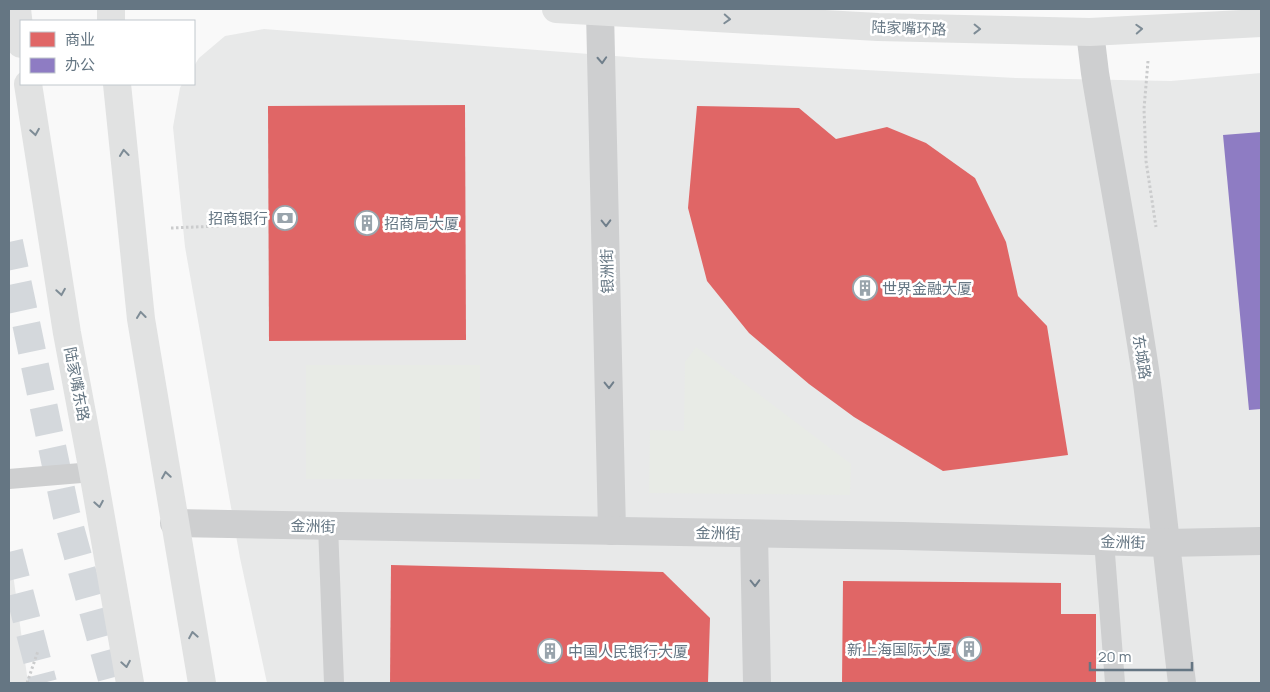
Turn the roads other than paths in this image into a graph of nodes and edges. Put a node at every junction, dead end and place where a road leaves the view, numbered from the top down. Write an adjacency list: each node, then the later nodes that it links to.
1 (17, 9): 6 (main road)
2 (556, 9): 3 (main road, 陆家嘴环路)
3 (600, 12): 5 (main road, 陆家嘴环路, one-way to 5); 13 (street, 银洲街, one-way to 13)
4 (1261, 23): 5 (main road, 陆家嘴环路, one-way to 4)
5 (1090, 32): 17 (street, 东城路)
6 (20, 35)
7 (28, 85): 9 (main road, 陆家嘴东路, one-way to 9)
8 (117, 85): 11 (main road, one-way to 8)
9 (94, 472): 10 (lane); 18 (main road, 陆家嘴东路, one-way to 18)
10 (9, 479)
11 (174, 523): 12 (street, 金洲街); 19 (main road, one-way to 11)
12 (328, 526): 13 (street, 金洲街); 20 (lane)
13 (612, 531): 14 (street, 金洲街)
14 (754, 534): 16 (street, 金洲街); 21 (street, one-way to 21)
15 (1261, 541): 17 (street, 金洲街)
16 (1104, 542): 17 (street, 金洲街); 22 (lane)
17 (1167, 543): 23 (street, 东城路)
18 (130, 683)
19 (202, 683)
20 (334, 683)
21 (757, 683)
22 (1115, 683)
23 (1182, 683)

